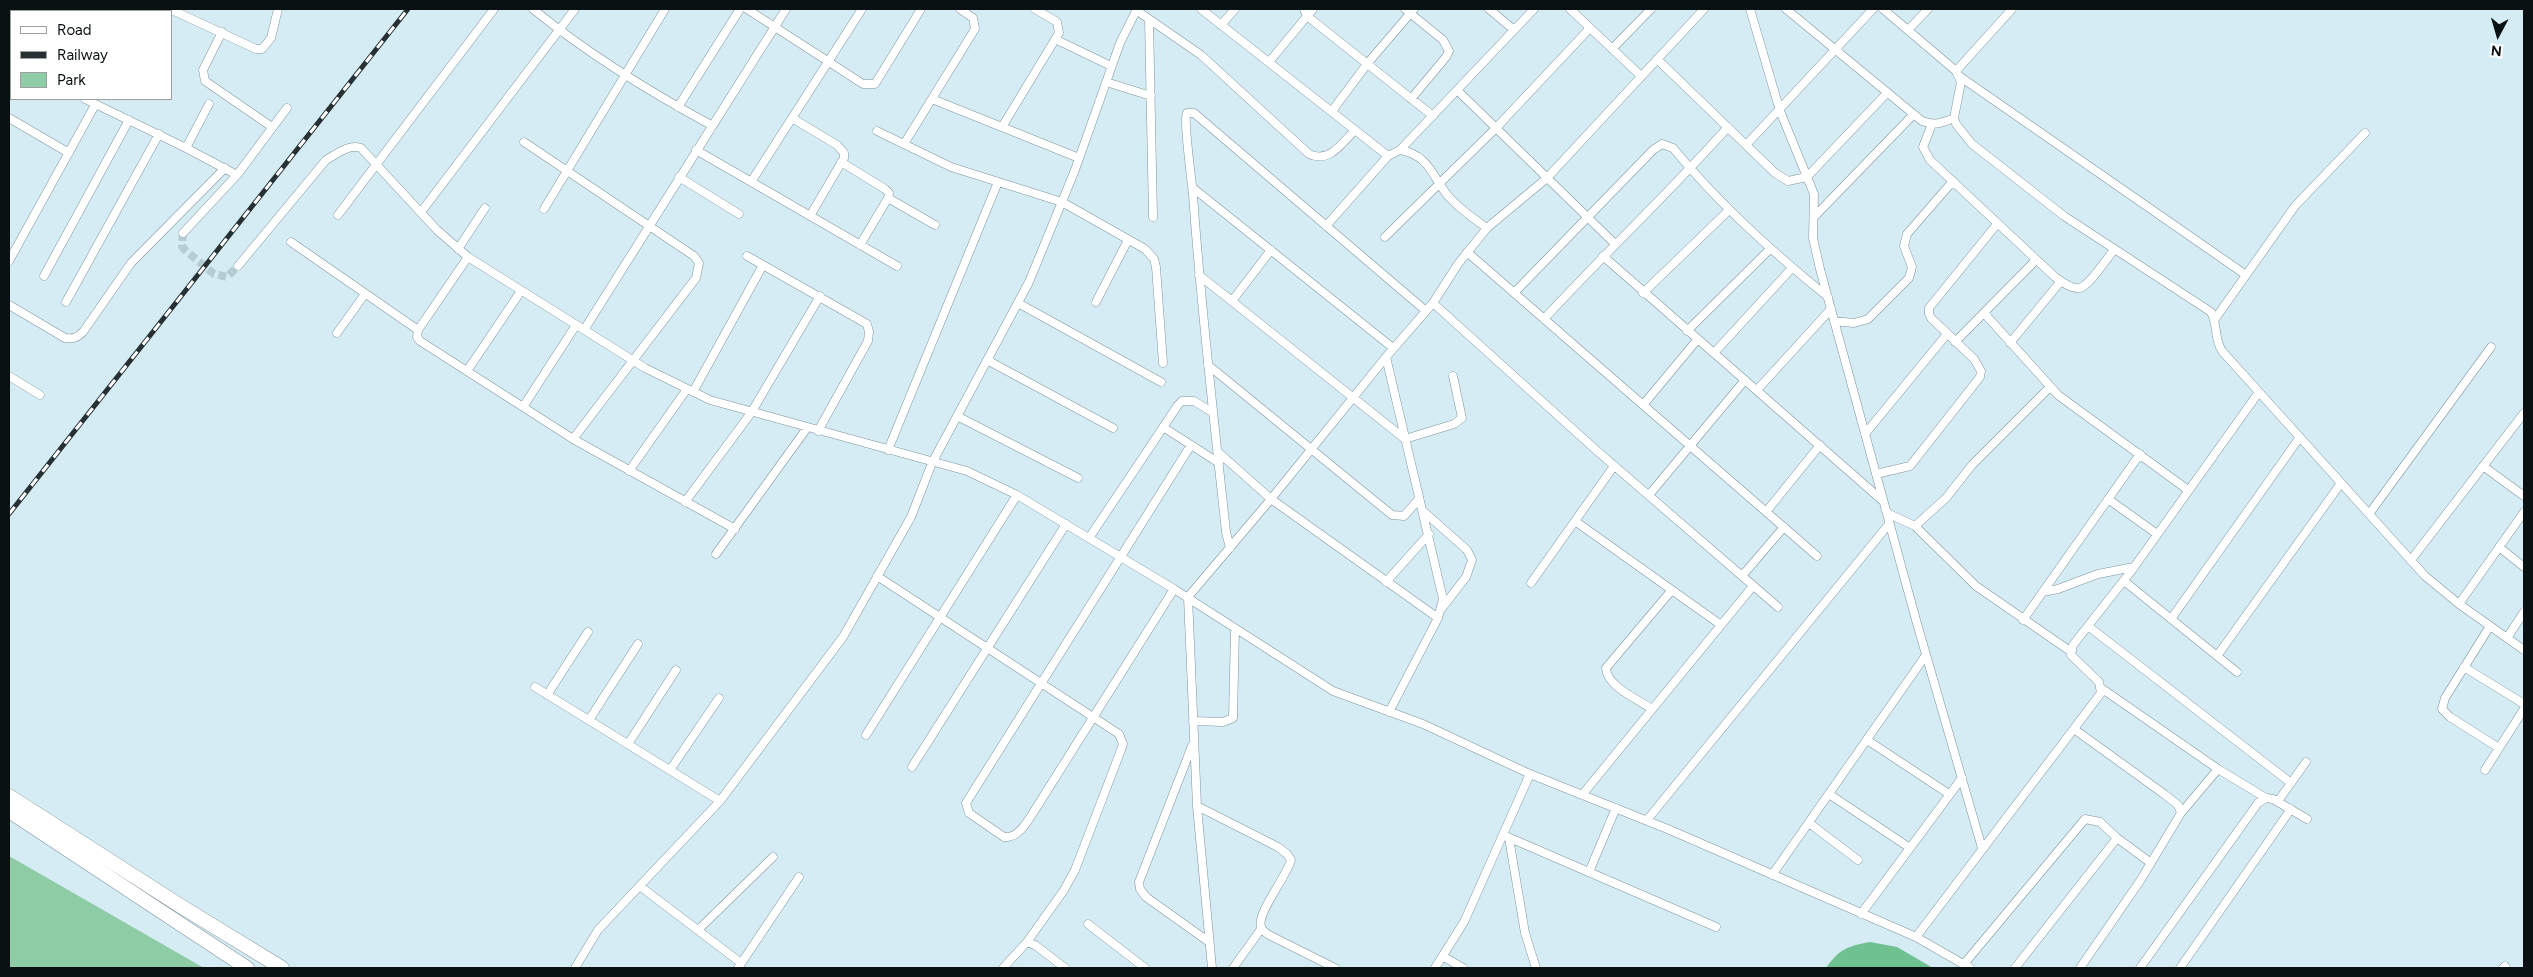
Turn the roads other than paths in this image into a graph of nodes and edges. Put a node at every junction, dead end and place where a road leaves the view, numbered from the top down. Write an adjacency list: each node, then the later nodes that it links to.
1 (170, 9): 38 (street)
2 (278, 9): 38 (street)
3 (494, 9): 89 (street)
4 (533, 9): 35 (street)
5 (575, 9): 35 (street)
6 (666, 9): 47 (street)
7 (740, 9): 59 (street)
8 (747, 9): 33 (street)
9 (786, 9): 33 (street)
10 (862, 9): 43 (street)
11 (921, 9): 43 (street)
12 (960, 9): 54 (street)
13 (1035, 9): 39 (street)
14 (1201, 9): 32 (street)
15 (1234, 9): 32 (street)
16 (1313, 9): 30 (street)
17 (1488, 9): 36 (street)
18 (1534, 9): 36 (street)
19 (1651, 9): 40 (street)
20 (1704, 9): 42 (street)
21 (1750, 9): 62 (street)
22 (1786, 9): 41 (street)
23 (1873, 9): 41 (street)
24 (1883, 9): 37 (street)
25 (1928, 9): 37 (street)
26 (2012, 9): 48 (street)
27 (1136, 10): 31 (street); 46 (street)
28 (1409, 10): 45 (street); 55 (street)
29 (1575, 10): 34 (street)
30 (1305, 13): 44 (street); 45 (street)
31 (1149, 20): 53 (street); 76 (street)
32 (1221, 25): 44 (street)
33 (775, 27): 43 (street); 70 (street)
34 (1590, 28): 40 (street); 74 (street)
35 (559, 30): 47 (street); 107 (street)
36 (1514, 30): 51 (street)
37 (1908, 30): 48 (street)
38 (222, 32): 71 (street)
39 (1056, 40): 46 (street); 72 (street)
40 (1612, 49): 49 (street)
41 (1836, 51): 52 (street); 62 (street)
42 (1657, 59): 49 (street); 73 (street)
43 (829, 62): 66 (street)
44 (1269, 62): 61 (street)
45 (1367, 64): 55 (street); 61 (street)
46 (1112, 66): 50 (street)
47 (626, 73): 59 (street); 92 (street)
48 (1958, 73): 67 (street); 140 (street)
49 (1641, 76): 96 (street)
50 (1106, 82): 53 (street); 87 (street)
51 (1457, 90): 64 (street); 74 (street)
52 (1887, 93): 63 (street); 95 (street)
53 (1151, 96): 112 (street)
54 (932, 99): 72 (street); 80 (street)
55 (1411, 99): 64 (street)
56 (87, 100): 58 (street)
57 (209, 104): 82 (street)
58 (96, 105): 68 (street); 85 (street)
59 (678, 107): 70 (street)
60 (287, 108): 71 (street)
61 (1332, 111): 76 (street)
62 (1780, 111): 81 (street); 95 (street)
63 (1913, 115): 69 (street); 111 (street)
64 (1433, 116): 84 (street)
65 (9, 118): 85 (street)
66 (792, 118): 88 (street); 97 (street)
67 (1954, 118): 69 (street); 128 (street)
68 (129, 120): 78 (street); 141 (street)
69 (1932, 124): 99 (street)
70 (711, 125): 83 (street)
71 (272, 127): 93 (street)
72 (1002, 127): 87 (street)
73 (1728, 127): 81 (street); 91 (street)
74 (1496, 128): 96 (street); 100 (street)
75 (878, 130): 80 (street)
76 (1355, 130): 86 (street)
77 (2365, 133): 140 (street)
78 (159, 134): 82 (street); 150 (street)
79 (524, 142): 92 (street)
80 (904, 144): 98 (street)
81 (1746, 145): 95 (street)
82 (186, 148): 90 (street)
83 (696, 150): 94 (street); 97 (street)
84 (1400, 150): 86 (street); 100 (street)
85 (69, 153): 134 (street)
86 (1388, 156): 117 (street)
87 (1079, 158): 103 (street)
88 (841, 162): 102 (street); 110 (street)
89 (376, 165): 107 (street); 109 (street); 136 (street)
90 (225, 168): 93 (street); 154 (street)
91 (1690, 169): 106 (street); 113 (street); 124 (street)
92 (567, 171): 105 (street); 115 (street)
93 (236, 175): 119 (street)
94 (679, 177): 108 (street); 115 (street)
95 (1807, 177): 111 (street)
96 (1546, 178): 113 (street); 118 (street)
97 (751, 182): 110 (street)
98 (998, 182): 103 (street); 206 (street)
99 (1953, 182): 114 (street); 160 (street)
100 (1440, 183): 118 (street); 120 (street)
101 (1193, 188): 117 (street); 127 (street); 139 (street)
102 (888, 198): 116 (street); 123 (street)
103 (1062, 202): 121 (street); 152 (street)
104 (485, 208): 125 (street)
105 (544, 208)
106 (1728, 211): 126 (street); 145 (street)
107 (421, 212): 125 (street)
108 (739, 214)
109 (338, 215)
110 (810, 216): 123 (street)
111 (1814, 216): 148 (street)
112 (1153, 217)
113 (1588, 218): 124 (street); 144 (street)
114 (1998, 224): 133 (street); 166 (street)
115 (649, 225): 163 (street); 174 (street)
116 (935, 225)
117 (1326, 226): 156 (street)
118 (1487, 228): 129 (street)
119 (183, 233)
120 (1385, 237)
121 (1128, 240): 151 (street); 176 (street)
122 (291, 242): 146 (street)
123 (860, 244): 137 (street)
124 (1615, 244): 131 (street)
125 (458, 249): 132 (street)
126 (1770, 249): 138 (street); 164 (street)
127 (1271, 250): 149 (street); 171 (street)
128 (2114, 250): 142 (street); 158 (street)
129 (1467, 252): 144 (street); 153 (street)
130 (748, 256): 135 (street)
131 (1603, 256): 145 (street); 159 (street)
132 (468, 258): 143 (street); 162 (street)
133 (2036, 260): 142 (street); 157 (street)
134 (9, 261)
135 (764, 265): 147 (street); 184 (street)
136 (238, 266)
137 (898, 266)
138 (1792, 268): 148 (street); 172 (street)
139 (1199, 274): 149 (street); 177 (street)
140 (2246, 275): 158 (street)
141 (44, 276)
142 (2061, 281): 169 (street)
143 (521, 291): 161 (street); 178 (street)
144 (1514, 293): 159 (street)
145 (1643, 293): 164 (street)
146 (365, 294): 162 (street); 165 (street)
147 (820, 296): 192 (street); 198 (street)
148 (1828, 298): 155 (street)
149 (1232, 301): 188 (street)
150 (66, 302)
151 (1096, 302)
152 (1018, 303): 175 (street); 182 (street)
153 (1433, 303): 156 (street); 212 (street)
154 (9, 305)
155 (1831, 309): 160 (street); 185 (street)
156 (1426, 311): 171 (street)
157 (1984, 313): 168 (street); 169 (street)
158 (2215, 319): 186 (street)
159 (1544, 320): 189 (street)
160 (1834, 321): 199 (street)
161 (576, 325): 163 (street); 190 (street)
162 (418, 330): 178 (street)
163 (584, 330): 174 (street)
164 (1687, 331): 167 (street)
165 (337, 333)
166 (1947, 334): 168 (street); 199 (street)
167 (1697, 340): 172 (street); 189 (street)
168 (1955, 342): 215 (street)
169 (2010, 343): 183 (street)
170 (2491, 347): 231 (street)
171 (1394, 348): 173 (street)
172 (1714, 353): 181 (street)
173 (1386, 357): 188 (street); 202 (street)
174 (632, 360): 184 (street); 201 (street)
175 (987, 360): 194 (street); 197 (street)
176 (1163, 363)
177 (1208, 364): 191 (street); 207 (street)
178 (467, 371): 190 (street)
179 (9, 376): 187 (street)
180 (1453, 376): 202 (street)
181 (1745, 380): 185 (street); 205 (street)
182 (1161, 382)
183 (2050, 387): 209 (street); 235 (street)
184 (690, 390): 192 (street); 214 (street)
185 (1757, 390): 203 (street)
186 (2259, 392): 200 (street); 218 (street)
187 (40, 395)
188 (1352, 399): 202 (street); 207 (street)
189 (1643, 406): 205 (street)
190 (523, 407): 201 (street)
191 (1212, 412): 195 (street); 208 (street)
192 (751, 413): 196 (street); 226 (street)
193 (2524, 413): 213 (street)
194 (957, 416): 210 (street); 216 (street)
195 (1163, 427): 204 (street); 240 (street)
196 (807, 428): 198 (street); 237 (street)
197 (1113, 428)
198 (818, 431): 206 (street)
199 (1865, 434): 215 (street)
200 (2300, 437): 217 (street); 265 (street)
201 (573, 439): 214 (street)
202 (1405, 439): 223 (street)
203 (1820, 444): 225 (street); 228 (street)
204 (1191, 445): 211 (street); 244 (street)
205 (1690, 447): 220 (street); 228 (street)
206 (888, 450): 210 (street)
207 (1311, 450): 222 (street); 223 (street)
208 (1218, 452): 211 (street); 222 (street)
209 (2140, 454): 218 (street); 224 (street)
210 (932, 463): 219 (street); 249 (street)
211 (1219, 463): 242 (street)
212 (1614, 466): 220 (street); 232 (street)
213 (2483, 466): 221 (street); 246 (street)
214 (630, 471): 226 (street)
215 (1876, 474): 225 (street)
216 (1078, 478)
217 (2341, 483): 231 (street); 278 (street)
218 (2188, 490): 239 (street)
219 (1017, 495): 233 (street); 263 (street)
220 (1649, 495): 250 (street)
221 (2524, 496)
222 (1271, 499): 242 (street); 252 (street)
223 (1419, 499): 227 (street)
224 (2108, 499): 239 (street); 257 (street)
225 (1883, 501): 230 (street)
226 (685, 502): 237 (street)
227 (1422, 510): 238 (street); 261 (street)
228 (1766, 512): 236 (street)
229 (2524, 512): 241 (street)
230 (1887, 513): 234 (street); 235 (street)
231 (2369, 514): 246 (street)
232 (1575, 522): 253 (street); 256 (street)
233 (1066, 524): 240 (street); 274 (street)
234 (1890, 524): 277 (street); 321 (street)
235 (1915, 526): 266 (street)
236 (1784, 528): 245 (street); 250 (street)
237 (735, 529): 243 (street)
238 (1429, 534): 252 (street); 261 (street)
239 (2157, 534): 247 (street)
240 (1089, 538): 244 (street)
241 (2499, 547): 248 (street); 259 (street)
242 (1230, 548): 258 (street)
243 (716, 554)
244 (1120, 556): 255 (street); 282 (street)
245 (1817, 556)
246 (2411, 560): 259 (street)
247 (2134, 567): 251 (street); 257 (street)
248 (2524, 567)
249 (877, 576): 263 (street); 313 (street)
250 (1742, 576): 254 (street)
251 (2124, 581): 265 (street); 268 (street)
252 (1386, 582): 264 (street)
253 (1532, 583)
254 (1753, 586): 260 (street); 267 (street)
255 (1174, 589): 258 (street); 291 (street)
256 (1671, 591): 267 (street); 289 (street)
257 (2043, 592): 266 (street)
258 (1188, 597): 270 (street); 293 (street)
259 (2459, 604): 269 (street)
260 (1778, 607)
261 (1442, 608): 264 (street)
262 (2524, 612): 272 (street)
263 (940, 617): 274 (street); 295 (street)
264 (1438, 618): 290 (street)
265 (2171, 619): 278 (street)
266 (2023, 620): 275 (street)
267 (1721, 626): 289 (street)
268 (2088, 626): 275 (street); 307 (street)
269 (2490, 626): 272 (street); 279 (street)
270 (1235, 629): 290 (street); 293 (street)
271 (588, 632): 285 (street)
272 (2507, 638): 276 (street)
273 (638, 644): 292 (street)
274 (987, 648): 282 (street); 301 (street)
275 (2070, 650): 284 (street)
276 (2524, 650)
277 (1926, 655): 296 (street); 306 (street)
278 (2218, 656): 281 (street)
279 (2464, 667): 287 (street); 299 (street)
280 (676, 670): 297 (street)
281 (2237, 672)
282 (1041, 683): 291 (street); 291 (street)
283 (535, 687): 285 (street)
284 (2101, 688): 294 (street); 302 (street)
285 (547, 695): 292 (street)
286 (719, 698): 303 (street)
287 (2524, 704)
288 (2524, 709): 299 (street)
289 (1652, 710): 310 (street)
290 (1389, 712): 305 (street)
291 (1094, 717): 340 (street)
292 (589, 720): 297 (street)
293 (1193, 721): 298 (street)
294 (2074, 729): 319 (street); 326 (street)
295 (866, 735)
296 (1867, 740): 308 (street); 309 (street)
297 (628, 744): 303 (street)
298 (1194, 744): 315 (street); 341 (street)
299 (2499, 748): 304 (street)
300 (2306, 762): 307 (street)
301 (912, 767)
302 (2218, 769): 312 (street); 319 (street)
303 (670, 770): 313 (street)
304 (2485, 770)
305 (1530, 774): 310 (street); 323 (street)
306 (1962, 778): 309 (street); 326 (street)
307 (2291, 783): 314 (street)
308 (1829, 794): 322 (street); 325 (street)
309 (1949, 794): 325 (street)
310 (1582, 795): 316 (street)
311 (9, 796): 347 (highway)
312 (2266, 798): 314 (street); 359 (street)
313 (720, 801): 333 (street)
314 (2278, 801): 317 (street)
315 (1197, 806): 337 (street); 341 (street)
316 (1616, 808): 321 (street); 330 (street)
317 (2291, 809): 320 (street); 360 (street)
318 (9, 811): 345 (highway)
319 (2182, 813): 329 (street)
320 (2307, 819)
321 (1647, 820): 331 (street)
322 (1809, 823): 328 (street); 331 (street)
323 (1506, 836): 330 (street); 342 (street); 356 (street)
324 (2117, 838): 329 (street); 344 (street); 357 (street)
325 (1910, 848): 334 (street)
326 (1982, 848): 339 (street)
327 (773, 857): 338 (street)
328 (1858, 860)
329 (2151, 863): 358 (street)
330 (1590, 872): 336 (street)
331 (1772, 876): 334 (street)
332 (799, 877): 343 (street)
333 (641, 887): 338 (street); 348 (street)
334 (1861, 914): 339 (street)
335 (1088, 924): 351 (street)
336 (1716, 926)
337 (1261, 929): 346 (street); 353 (street)
338 (698, 930): 343 (street)
339 (1916, 937): 344 (street)
340 (1027, 942): 349 (street); 350 (street)
341 (1209, 942): 352 (street)
342 (1444, 957): 354 (street); 355 (street)
343 (739, 965)
344 (1967, 966)
345 (242, 967)
346 (1235, 967)
347 (282, 968)
348 (575, 968)
349 (1003, 968)
350 (1065, 968)
351 (1145, 968)
352 (1212, 968)
353 (1334, 968)
354 (1435, 968)
355 (1463, 968)
356 (1536, 968)
357 (2015, 968)
358 (2080, 968)
359 (2140, 968)
360 (2180, 968)

